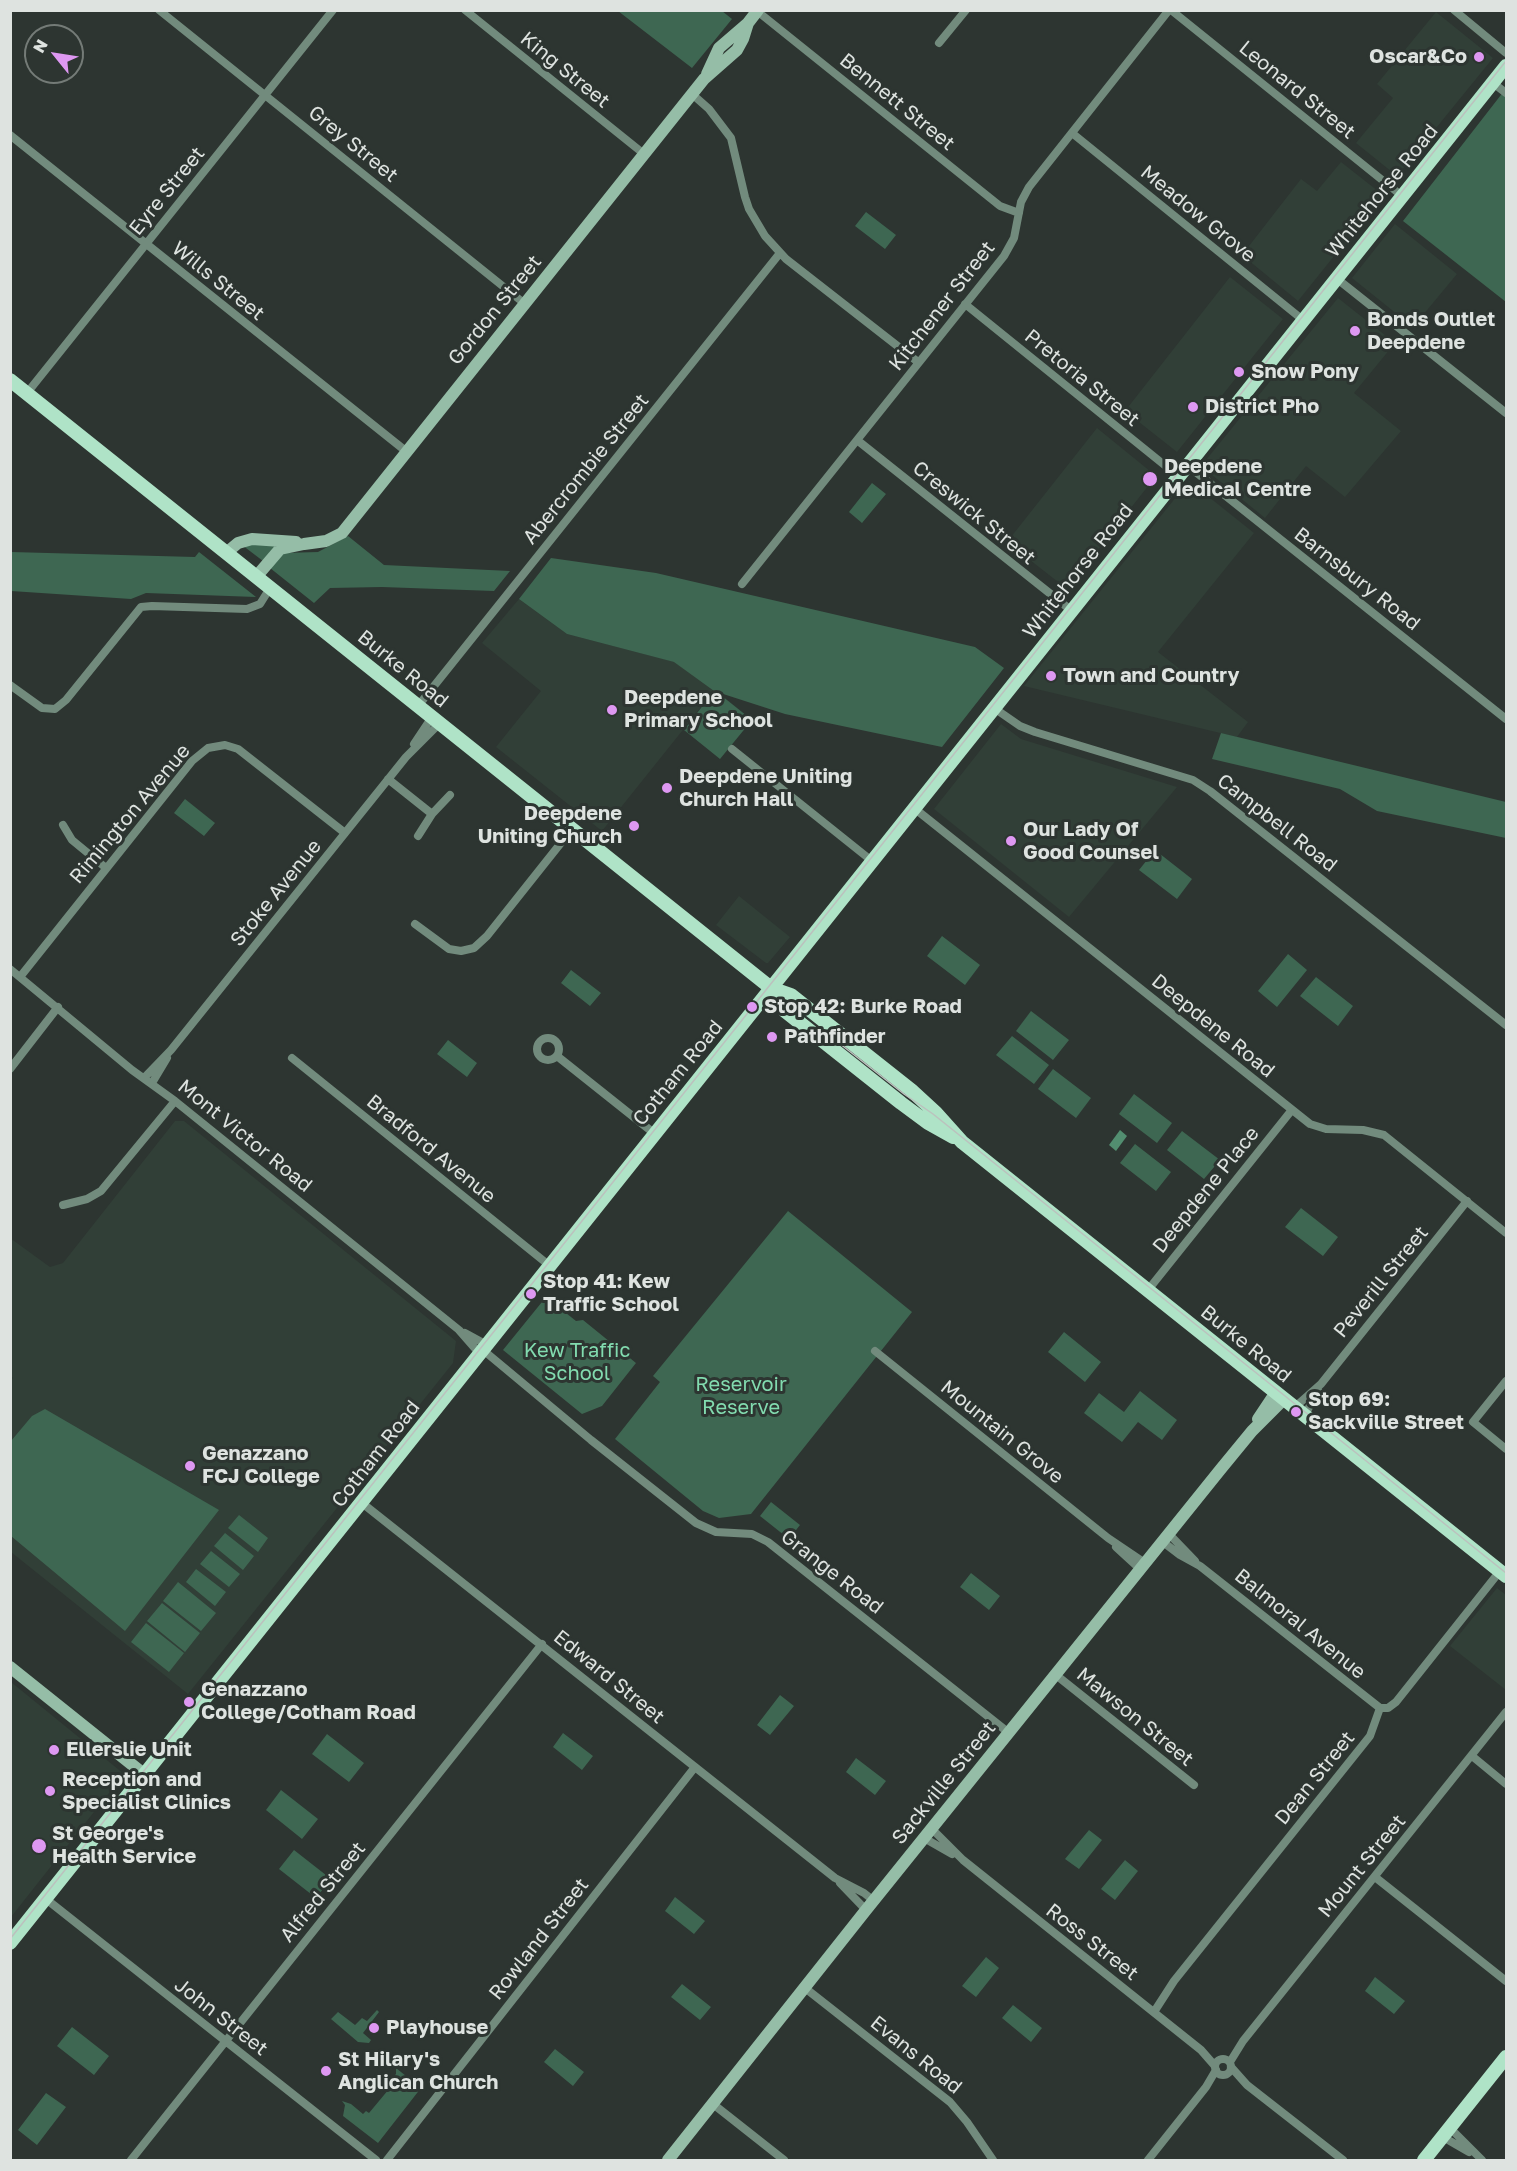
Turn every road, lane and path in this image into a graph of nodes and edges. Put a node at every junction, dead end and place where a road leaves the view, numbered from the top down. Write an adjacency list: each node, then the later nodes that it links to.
1 (159, 10): 14 (street, Grey Street)
2 (333, 10): 14 (street, Eyre Street)
3 (465, 10): 17 (street, King Street)
4 (966, 10): 8 (street)
5 (1170, 10): 15 (street, Kitchener Street); 18 (street, Leonard Street)
6 (1454, 10): 9 (street)
7 (758, 11): 13 (street, Gordon Street); 19 (street, Bennett Street)
8 (939, 44)
9 (1506, 53)
10 (1506, 66): 11 (main road, Whitehorse Road)
11 (1493, 83): 12 (street); 18 (main road, Whitehorse Road)
12 (1506, 93)
13 (692, 94): 17 (street, Gordon Street); 21 (street)
14 (266, 96): 20 (street, Eyre Street); 23 (street, Grey Street)
15 (1072, 133): 19 (street, Kitchener Street); 25 (street, Meadow Grove)
16 (10, 135): 20 (street, Wills Street)
17 (644, 154): 23 (street, Gordon Street)
18 (1402, 196): 22 (main road, Whitehorse Road)
19 (1019, 213): 24 (street, Kitchener Street)
20 (146, 244): 28 (street, Eyre Street); 31 (street, Wills Street)
21 (780, 253): 26 (street); 40 (street, Abercrombie Street)
22 (1336, 278): 25 (main road, Whitehorse Road); 29 (street)
23 (525, 304): 31 (street, Gordon Street)
24 (965, 304): 26 (street, Kitchener Street); 32 (street, Pretoria Street)
25 (1303, 320): 32 (main road, Whitehorse Road)
26 (918, 362): 30 (street, Kitchener Street)
27 (10, 380): 28 (main road, Burke Road)
28 (27, 393): 34 (main road, Burke Road)
29 (1506, 413)
30 (857, 440): 36 (street, Kitchener Street); 38 (street, Creswick Street)
31 (406, 452): 33 (street, Gordon Street)
32 (1183, 471): 38 (main road, Whitehorse Road); 42 (street, Barnsbury Road)
33 (304, 544): 34 (street, Gordon Street); 35 (street, Gordon Street)
34 (226, 553): 35 (main road, Burke Road)
35 (256, 577): 37 (main road, Burke Road)
36 (742, 584)
37 (270, 588): 39 (street); 40 (main road, Burke Road)
38 (1072, 611): 41 (main road, Whitehorse Road)
39 (10, 685)
40 (418, 706): 43 (main road, Burke Road)
41 (994, 708): 47 (main road, Whitehorse Road); 60 (street, Campbell Road)
42 (1506, 719)
43 (436, 720): 45 (street, Stoke Avenue); 50 (main road, Burke Road)
44 (732, 749): 53 (street)
45 (388, 779): 48 (street); 51 (street, Stoke Avenue)
46 (450, 795): 48 (street)
47 (914, 808): 53 (main road, Whitehorse Road); 68 (street, Deepdene Road)
48 (432, 814): 52 (street)
49 (63, 825): 54 (street)
50 (572, 829): 55 (street); 58 (main road, Burke Road)
51 (345, 833): 54 (street, Rimington Avenue); 61 (street, Stoke Avenue)
52 (418, 836)
53 (872, 861): 58 (main road, Whitehorse Road)
54 (106, 868): 57 (street, Rimington Avenue)
55 (415, 924)
56 (10, 969): 57 (street, Mont Victor Road)
57 (20, 977): 59 (street, Mont Victor Road)
58 (771, 988): 69 (main road, Cotham Road); 74 (main road, Burke Road)
59 (58, 1007): 64 (street); 65 (street, Mont Victor Road)
60 (1506, 1025)
61 (171, 1050): 65 (street, Stoke Avenue); 66 (street, Stoke Avenue)
62 (557, 1056): 69 (street)
63 (292, 1059): 73 (street, Bradford Avenue)
64 (10, 1070)
65 (144, 1078): 66 (street, Mont Victor Road)
66 (152, 1083): 67 (street, Mont Victor Road)
67 (175, 1101): 71 (street); 75 (street, Mont Victor Road)
68 (1291, 1111): 70 (street, Deepdene Road); 74 (street, Deepdene Place)
69 (655, 1134): 73 (main road, Cotham Road)
70 (1467, 1201): 72 (street, Deepdene Road); 78 (street, Peverill Street)
71 (63, 1205)
72 (1506, 1233)
73 (550, 1266): 75 (main road, Cotham Road)
74 (1148, 1290): 79 (main road, Burke Road)
75 (483, 1349): 81 (main road, Cotham Road); 90 (street, Grange Road)
76 (874, 1351): 83 (street, Mountain Grove)
77 (1506, 1381): 80 (street)
78 (1321, 1384): 79 (street, Peverill Street); 79 (street, Peverill Street)
79 (1290, 1403): 82 (street, Sackville Street); 84 (main road, Burke Road)
80 (1506, 1449)
81 (362, 1503): 85 (street, Edward Street); 93 (main road, Cotham Road)
82 (1166, 1538): 83 (street, Sackville Street); 88 (street, Balmoral Avenue)
83 (1143, 1566): 87 (street, Sackville Street)
84 (1503, 1573): 88 (street)
85 (542, 1644): 92 (street, Edward Street); 104 (street, Alfred Street)
86 (10, 1666): 93 (street)
87 (1056, 1675): 90 (street, Sackville Street); 95 (street, Mawson Street)
88 (1380, 1708): 103 (street, Dean Street)
89 (1506, 1712): 91 (street, Mount Street)
90 (1009, 1733): 96 (street, Sackville Street)
91 (1472, 1756): 94 (street); 97 (street, Mount Street)
92 (696, 1767): 99 (street, Edward Street); 112 (street, Rowland Street)
93 (145, 1775): 98 (main road, Cotham Road)
94 (1506, 1784)
95 (1194, 1785)
96 (928, 1834): 99 (street, Sackville Street); 103 (street, Ross Street)
97 (1375, 1877): 101 (street); 106 (street, Mount Street)
98 (46, 1899): 100 (main road, Cotham Road); 104 (street, John Street)
99 (870, 1905): 102 (street, Sackville Street)
100 (10, 1943)
101 (1506, 1982)
102 (805, 1988): 107 (street, Sackville Street); 115 (street, Evans Road)
103 (1154, 2012): 106 (street, Ross Street)
104 (225, 2041): 110 (street, Alfred Street); 111 (street, John Street)
105 (1506, 2057): 108 (main road)
106 (1223, 2066): 116 (street, Mount Street); 117 (street, Ross Street)
107 (713, 2104): 113 (street, Sackville Street); 114 (street)
108 (1446, 2133): 109 (street); 118 (main road)
109 (1481, 2159)
110 (131, 2160)
111 (376, 2160)
112 (387, 2160)
113 (668, 2160)
114 (784, 2160)
115 (993, 2160)
116 (1148, 2160)
117 (1343, 2160)
118 (1424, 2160)

